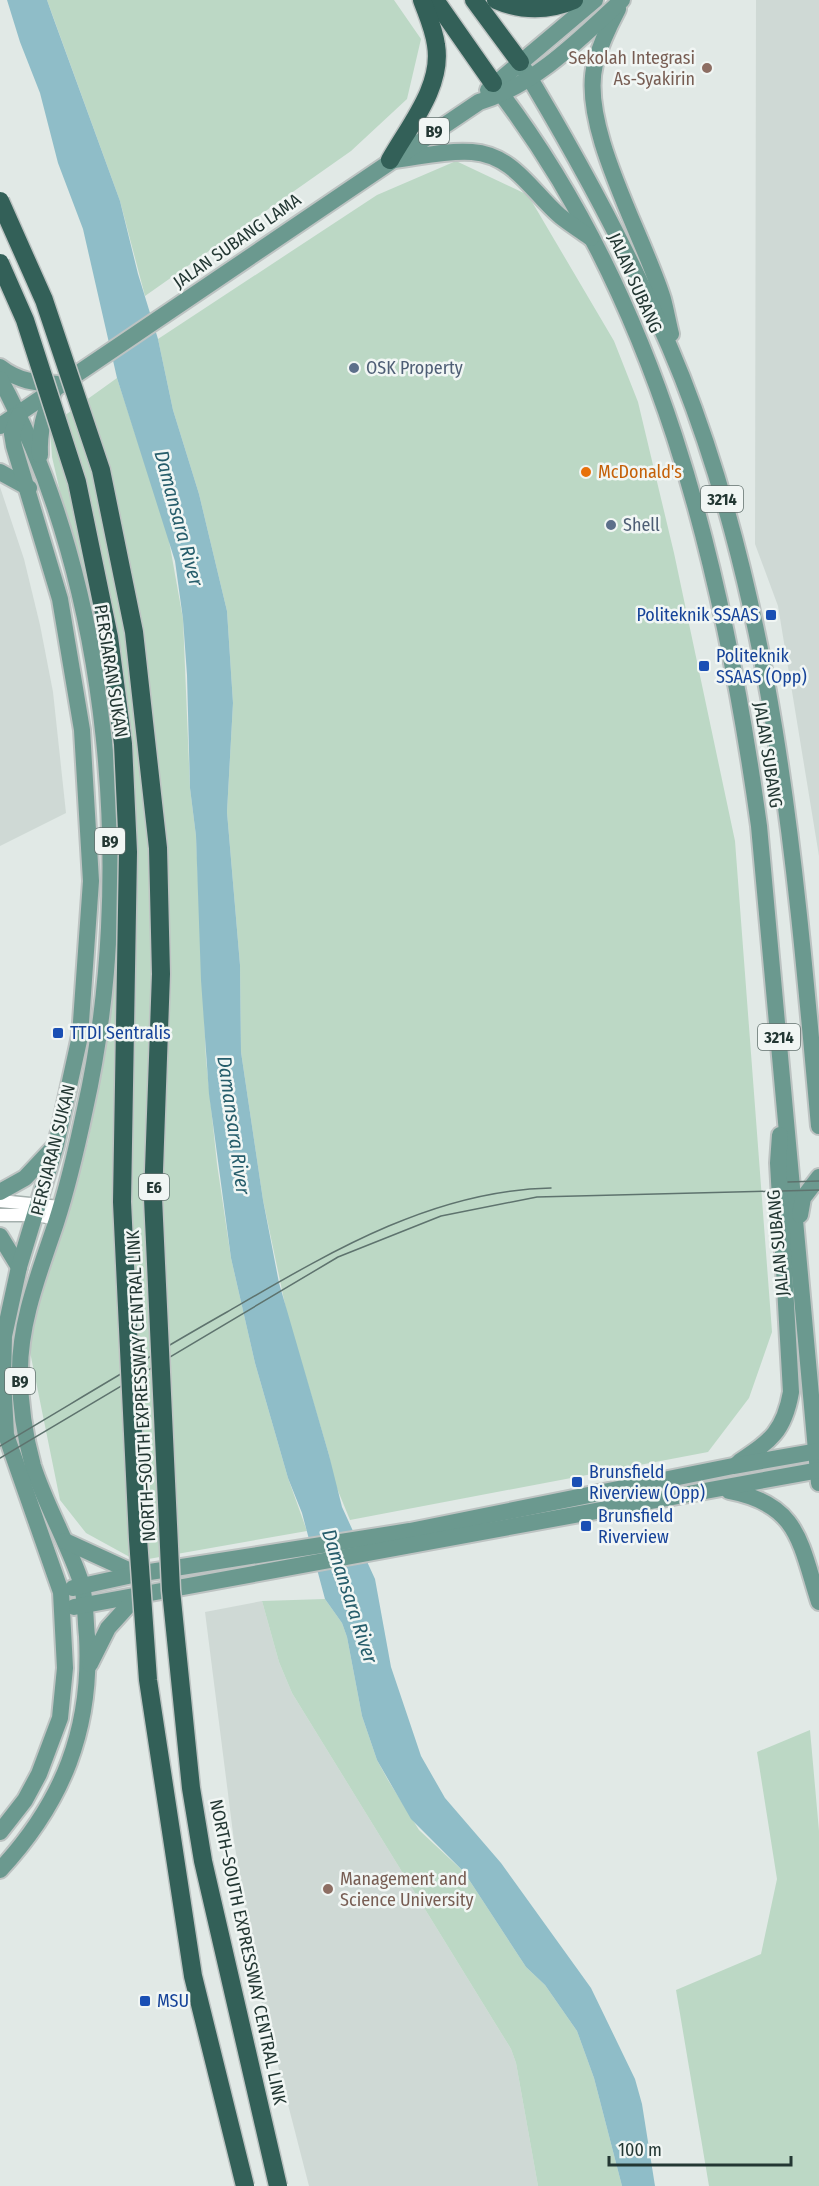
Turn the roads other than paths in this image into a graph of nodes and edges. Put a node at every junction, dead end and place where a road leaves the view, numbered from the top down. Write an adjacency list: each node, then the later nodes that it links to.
1 (422, 0): 10 (highway)
2 (435, 0): 9 (highway)
3 (474, 0): 8 (highway)
4 (496, 0): 5 (highway)
5 (574, 0)
6 (595, 0): 8 (main road, B9)
7 (622, 0): 8 (main road, B9); 15 (main road)
8 (525, 70): 9 (main road, B9); 15 (main road, JALAN SUBANG / 3214)
9 (498, 89): 10 (main road, JALAN SUBANG LAMA / B9); 12 (main road, JALAN SUBANG / 3214)
10 (390, 160): 12 (main road); 17 (main road, JALAN SUBANG LAMA / B9)
11 (0, 201): 55 (highway, NORTH–SOUTH EXPRESSWAY CENTRAL LINK / E6, bridge)
12 (596, 242): 24 (main road, JALAN SUBANG / 3214)
13 (0, 263): 54 (highway, NORTH–SOUTH EXPRESSWAY CENTRAL LINK / E6, bridge)
14 (0, 367): 17 (main road)
15 (682, 377): 23 (main road, JALAN SUBANG / 3214)
16 (0, 378): 18 (main road, PERSIARAN SUKAN / B9)
17 (59, 387): 18 (main road, JALAN SUBANG LAMA / B9); 20 (main road)
18 (19, 415): 19 (main road, JALAN SUBANG LAMA); 20 (main road, PERSIARAN SUKAN / B9); 22 (main road, PERSIARAN SUKAN / B9)
19 (0, 426)
20 (40, 465): 32 (main road, PERSIARAN SUKAN / B9)
21 (0, 472): 22 (main road)
22 (28, 488): 26 (main road, PERSIARAN SUKAN / B9)
23 (817, 1088): 25 (main road, JALAN SUBANG / 3214)
24 (786, 1114): 27 (main road, JALAN SUBANG / 3214); 38 (main road)
25 (819, 1126)
26 (56, 1145): 29 (main road); 31 (main road, PERSIARAN SUKAN / B9)
27 (789, 1152): 28 (main road); 35 (main road, JALAN SUBANG / 3214)
28 (815, 1188): 35 (main road)
29 (0, 1192)
30 (0, 1201): 31 (street)
31 (39, 1209): 32 (street); 33 (street); 36 (main road, PERSIARAN SUKAN / B9)
32 (59, 1213): 42 (main road, PERSIARAN SUKAN / B9)
33 (0, 1215)
34 (0, 1236): 36 (main road)
35 (797, 1239): 37 (main road, JALAN SUBANG / 3214)
36 (20, 1267): 46 (main road, PERSIARAN SUKAN / B9)
37 (818, 1451): 38 (main road); 39 (main road, JALAN SUBANG / 3214)
38 (733, 1466): 41 (main road)
39 (819, 1475): 40 (main road)
40 (720, 1489): 41 (main road); 48 (main road)
41 (411, 1539): 43 (main road)
42 (65, 1541): 44 (main road); 45 (main road, PERSIARAN SUKAN / B9)
43 (274, 1563): 44 (main road); 47 (main road)
44 (137, 1574): 45 (main road)
45 (82, 1586): 46 (main road); 49 (main road, PERSIARAN SUKAN / B9)
46 (61, 1592): 50 (main road, PERSIARAN SUKAN / B9)
47 (137, 1596): 49 (main road); 51 (main road)
48 (819, 1602)
49 (85, 1606): 50 (main road); 51 (main road, PERSIARAN SUKAN / B9)
50 (63, 1609): 52 (main road, PERSIARAN SUKAN / B9)
51 (88, 1668): 53 (main road, PERSIARAN SUKAN / B9)
52 (0, 1832)
53 (0, 1870)
54 (245, 2186)
55 (278, 2186)

